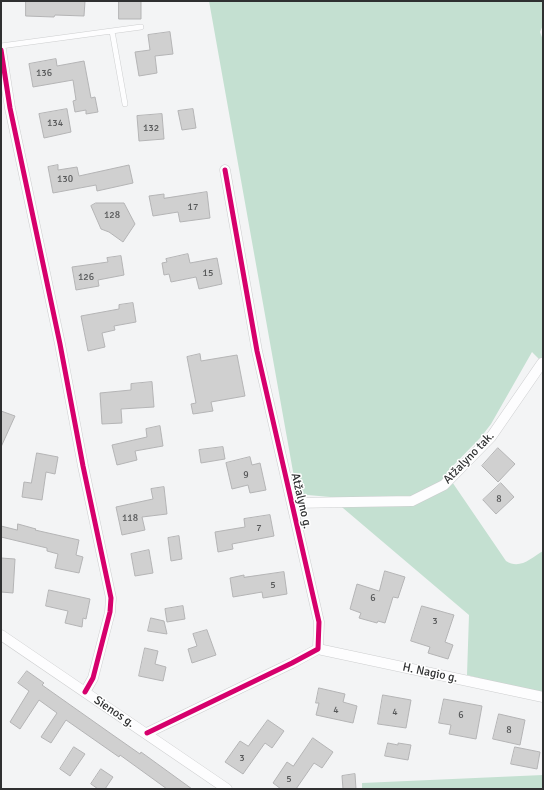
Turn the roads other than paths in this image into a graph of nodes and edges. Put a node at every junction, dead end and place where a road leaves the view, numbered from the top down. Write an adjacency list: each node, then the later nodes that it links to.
1 (141, 27): 2 (lane)
2 (112, 31): 3 (lane); 5 (lane)
3 (1, 46)
4 (1, 50): 11 (street)
5 (125, 104)
6 (225, 170): 8 (street, Atžalyno g.)
7 (542, 362): 8 (street, Atžalyno tak.)
8 (292, 503): 10 (street, Atžalyno g.)
9 (1, 635): 11 (street, Sienos g.)
10 (318, 649): 12 (street, H. Nagio g.); 13 (street)
11 (85, 692): 13 (street, Sienos g.)
12 (543, 697)
13 (146, 734): 14 (street, Sienos g.)
14 (227, 789)

